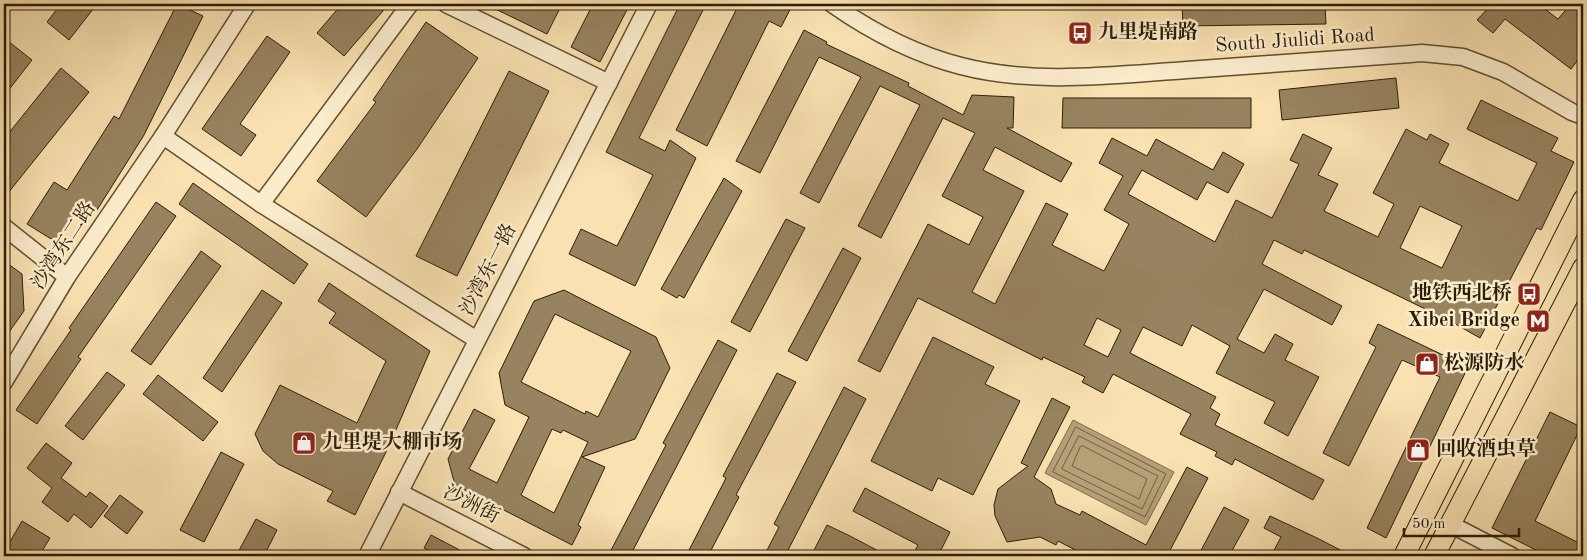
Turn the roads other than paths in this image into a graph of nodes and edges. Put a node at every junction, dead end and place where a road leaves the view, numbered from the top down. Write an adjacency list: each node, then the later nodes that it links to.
1 (242, 4): 8 (street, 沙湾东二路)
2 (410, 4): 10 (street)
3 (446, 4): 6 (street)
4 (649, 4): 6 (street, 沙湾东一路)
5 (832, 4): 7 (street, South Jiulidi Road)
6 (609, 83): 14 (street, 沙湾东一路)
7 (1583, 116)
8 (163, 136): 10 (street); 13 (street, 沙湾东二路)
9 (1583, 200): 20 (main road)
10 (261, 204): 14 (street)
11 (4, 227): 13 (street)
12 (1583, 268): 17 (main road)
13 (67, 277): 15 (street, 沙湾东二路)
14 (477, 340): 16 (street, 沙湾东一路)
15 (4, 382)
16 (400, 492): 18 (street, 沙湾东一路); 19 (street, 沙洲街)
17 (1450, 524): 21 (main road); 22 (street)
18 (366, 556)
19 (524, 556)
20 (1404, 556)
21 (1434, 556)
22 (1512, 556)

